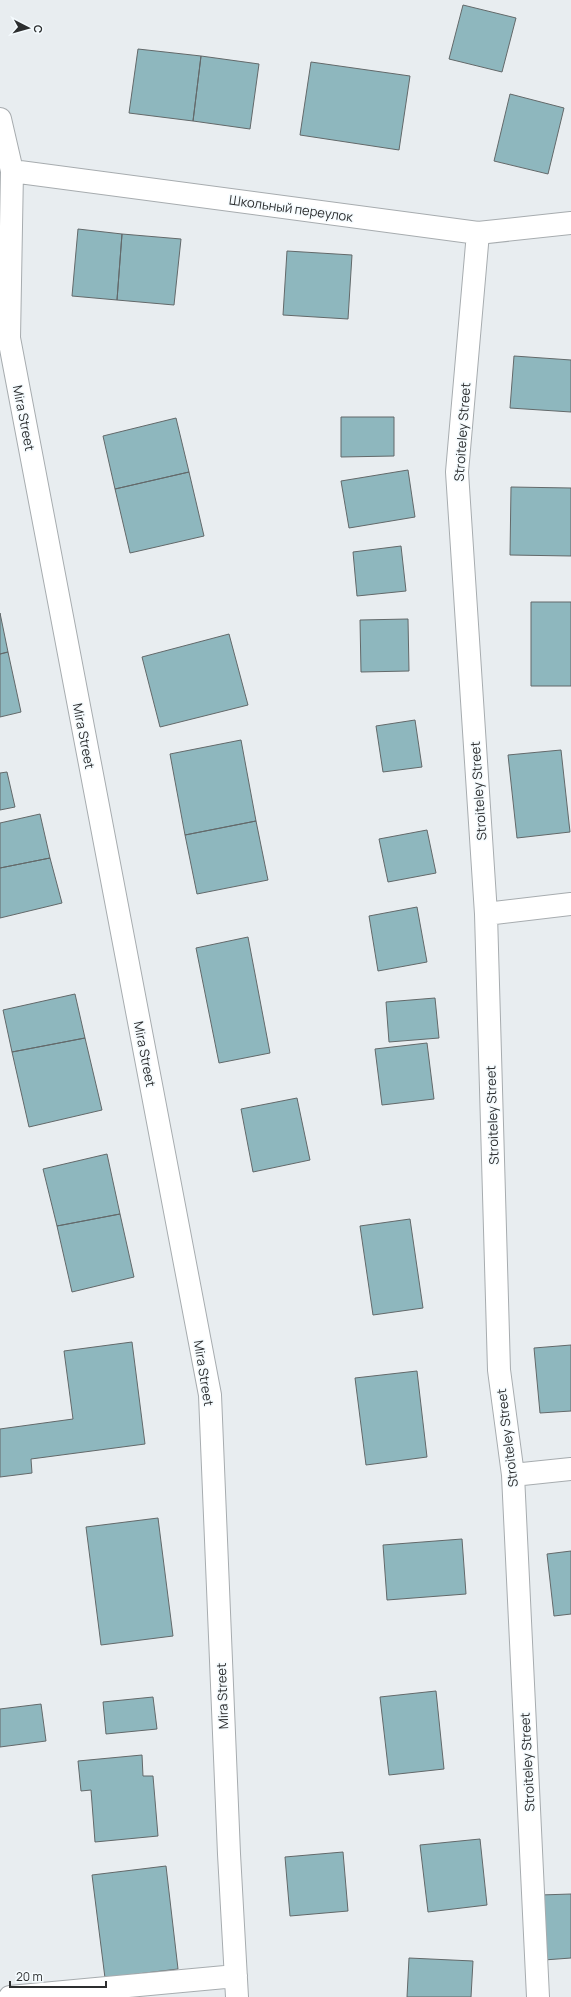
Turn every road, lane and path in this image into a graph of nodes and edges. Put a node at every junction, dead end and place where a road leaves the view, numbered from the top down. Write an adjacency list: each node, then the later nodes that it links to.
1 (0, 119): 2 (street, Mira Street)
2 (12, 171): 4 (street, Школьный переулок); 9 (street, Mira Street)
3 (571, 223): 4 (street, Школьный переулок)
4 (478, 233): 6 (street, Stroiteley Street)
5 (571, 904): 6 (street)
6 (486, 914): 8 (street, Stroiteley Street)
7 (571, 1469): 8 (street)
8 (513, 1475): 12 (street, Stroiteley Street)
9 (236, 1976): 10 (street); 11 (street, Mira Street)
10 (10, 1997)
11 (237, 1997)
12 (538, 1997)

